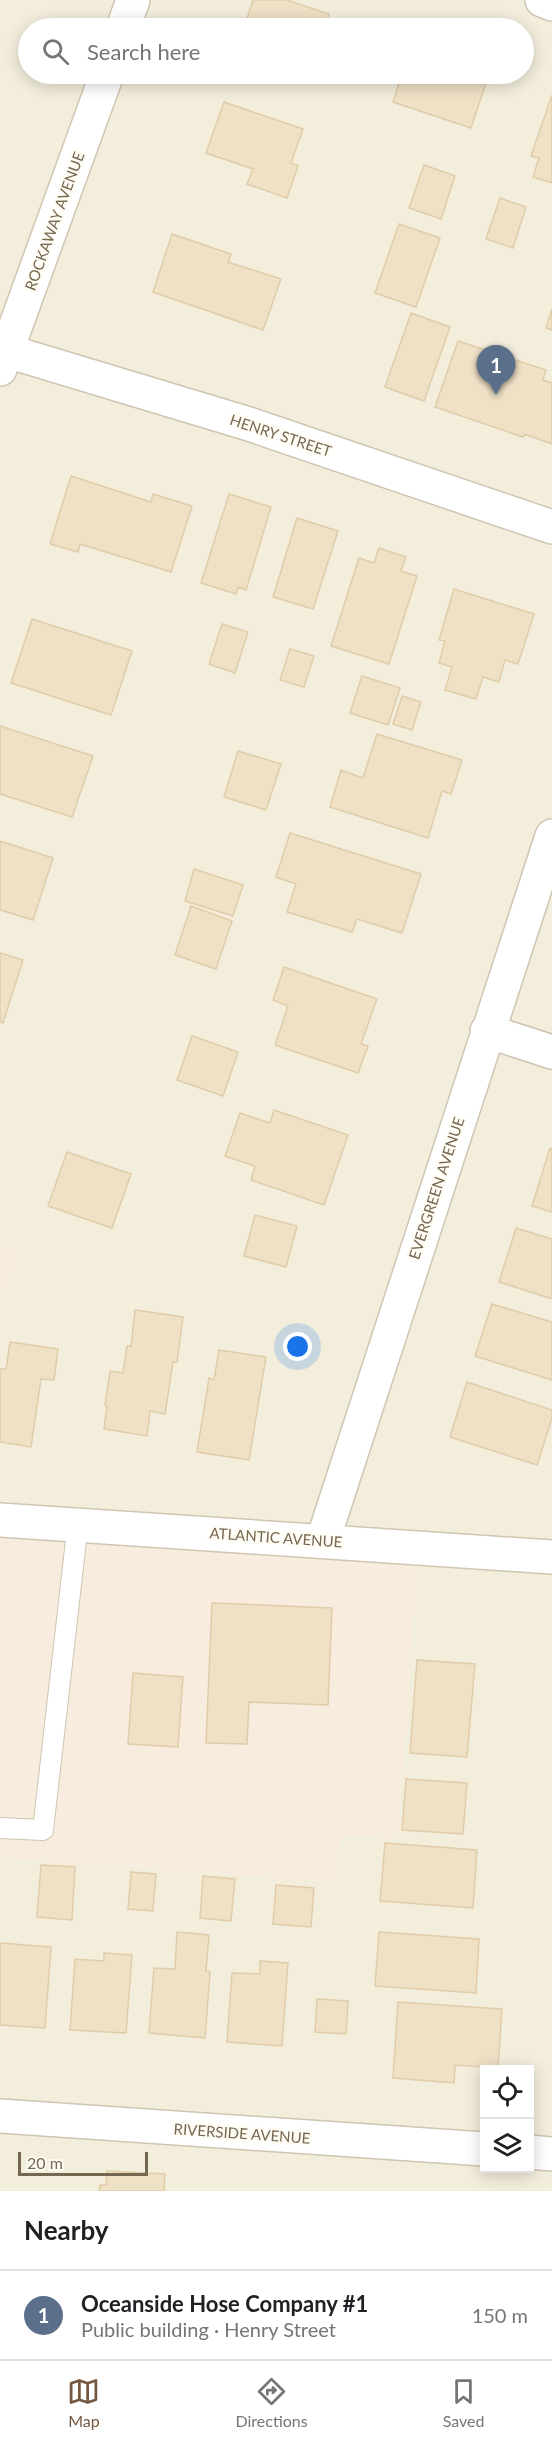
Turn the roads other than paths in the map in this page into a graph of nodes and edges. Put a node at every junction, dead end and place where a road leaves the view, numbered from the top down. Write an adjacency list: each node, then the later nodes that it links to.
1 (133, 0): 4 (street)
2 (542, 0): 3 (street)
3 (552, 3)
4 (127, 18)
5 (103, 84): 6 (street, ROCKAWAY AVENUE)
6 (3, 360): 7 (street, HENRY STREET)
7 (552, 527)
8 (552, 836): 9 (street, EVERGREEN AVENUE)
9 (487, 1030): 10 (street); 13 (street, EVERGREEN AVENUE)
10 (552, 1052)
11 (0, 1520): 12 (street, ATLANTIC AVENUE)
12 (78, 1523): 13 (street, ATLANTIC AVENUE); 15 (lane)
13 (323, 1540): 14 (street, ATLANTIC AVENUE)
14 (552, 1557)
15 (0, 1828)
16 (0, 2116): 17 (street, RIVERSIDE AVENUE)
17 (480, 2149)
18 (534, 2152): 19 (street)
19 (552, 2154)

